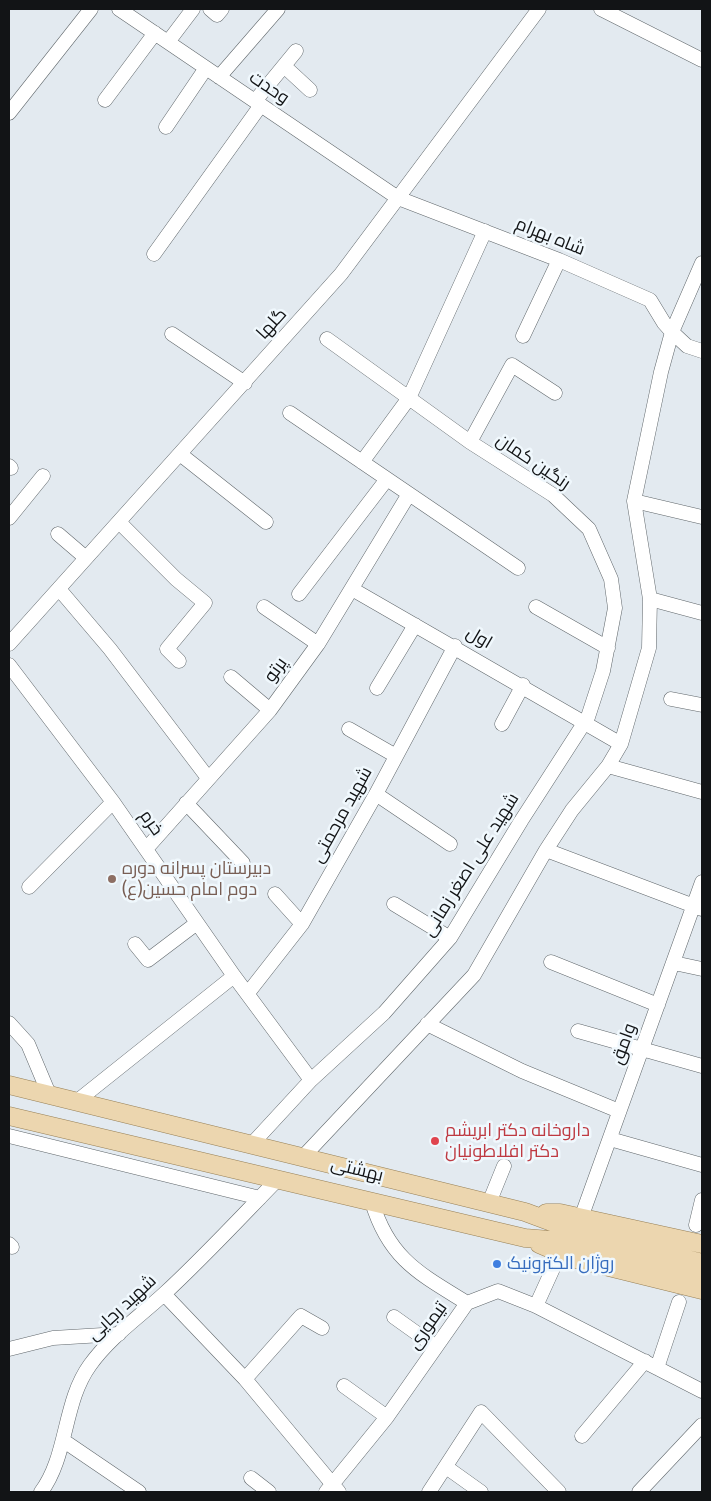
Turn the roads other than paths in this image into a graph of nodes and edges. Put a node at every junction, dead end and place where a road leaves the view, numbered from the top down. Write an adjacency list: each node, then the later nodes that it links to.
1 (91, 9): 19 (street)
2 (120, 9): 9 (street, وحدت)
3 (193, 9): 10 (street)
4 (210, 9): 5 (street)
5 (222, 9)
6 (278, 9): 15 (street)
7 (539, 9): 21 (street, گلها)
8 (601, 9): 12 (street)
9 (155, 33): 10 (street, وحدت); 17 (street)
10 (168, 42): 14 (street, وحدت)
11 (296, 51): 13 (street)
12 (702, 60)
13 (284, 66): 16 (street); 18 (street)
14 (206, 68): 15 (street, وحدت); 20 (street)
15 (219, 76): 18 (street, وحدت)
16 (310, 90)
17 (105, 100)
18 (258, 103): 21 (street, وحدت); 23 (street)
19 (9, 113)
20 (166, 127)
21 (398, 198): 22 (street, شاه بهرام); 31 (street, گلها)
22 (485, 231): 24 (street, شاه بهرام); 33 (street)
23 (154, 254)
24 (559, 260): 26 (street, شاه بهرام); 28 (street)
25 (702, 263): 26 (street)
26 (672, 332): 30 (street, شاه بهرام); 41 (street)
27 (172, 334): 31 (street)
28 (523, 336)
29 (327, 339): 33 (street, رنگین کمان)
30 (702, 351)
31 (245, 383): 36 (street, گلها)
32 (554, 393): 35 (street)
33 (409, 398): 35 (street, رنگین کمان); 37 (street)
34 (290, 413): 37 (street)
35 (470, 442): 49 (street, رنگین کمان)
36 (180, 454): 44 (street, گلها); 45 (street)
37 (362, 462): 39 (street)
38 (43, 476): 43 (street)
39 (387, 479): 40 (street); 52 (street)
40 (409, 494): 48 (street); 51 (street, پرتو)
41 (634, 501): 42 (street); 53 (street)
42 (702, 517)
43 (9, 518)
44 (120, 522): 47 (street, گلها); 62 (street)
45 (266, 522)
46 (58, 534): 47 (street)
47 (86, 558): 50 (street, گلها)
48 (518, 568)
49 (611, 578): 61 (street, شهید علی اصغر زمانی)
50 (59, 589): 58 (street, گلها); 76 (street)
51 (352, 589): 57 (street, اول); 59 (street, پرتو)
52 (299, 594)
53 (650, 599): 56 (street); 73 (street)
54 (264, 607): 59 (street)
55 (536, 607): 61 (street)
56 (702, 613)
57 (415, 625): 60 (street, اول); 66 (street)
58 (9, 644)
59 (318, 644): 69 (street, پرتو)
60 (455, 646): 65 (street, اول); 74 (street, شهید مرحمتی)
61 (608, 648): 70 (street, شهید علی اصغر زمانی)
62 (179, 661)
63 (9, 665): 79 (street, خرم)
64 (231, 677): 69 (street)
65 (523, 686): 70 (street, اول); 71 (street)
66 (377, 688)
67 (671, 699): 68 (street)
68 (702, 705)
69 (270, 710): 76 (street, پرتو)
70 (585, 722): 73 (street, اول); 92 (street, شهید علی اصغر زمانی)
71 (502, 724)
72 (349, 729): 74 (street)
73 (621, 744): 75 (street)
74 (396, 756): 78 (street, شهید مرحمتی)
75 (608, 766): 77 (street); 83 (street)
76 (208, 778): 80 (street, پرتو)
77 (702, 792)
78 (376, 794): 81 (street); 91 (street, شهید مرحمتی)
79 (113, 802): 82 (street, خرم); 86 (street)
80 (186, 803): 82 (street, پرتو); 84 (street)
81 (450, 844)
82 (146, 849): 90 (street, خرم)
83 (546, 850): 89 (street); 101 (street)
84 (244, 864)
85 (702, 882): 89 (street, وامق)
86 (29, 887)
87 (275, 894): 91 (street)
88 (394, 904): 92 (street)
89 (698, 908): 95 (street, وامق)
90 (197, 923): 93 (street); 97 (street, خرم)
91 (302, 924): 98 (street, شهید مرحمتی)
92 (450, 938): 105 (street, شهید علی اصغر زمانی)
93 (135, 944)
94 (552, 962): 99 (street)
95 (674, 963): 96 (street); 99 (street, وامق)
96 (702, 969)
97 (234, 976): 98 (street, خرم); 108 (street)
98 (248, 993): 105 (street, خرم)
99 (658, 1005): 103 (street, وامق)
100 (9, 1023): 107 (street)
101 (427, 1024): 109 (street); 114 (street)
102 (578, 1031): 103 (street)
103 (642, 1049): 104 (street); 109 (street, وامق)
104 (702, 1066)
105 (311, 1080): 113 (street, شهید علی اصغر زمانی)
106 (9, 1085): 107 (main road, بهشتی)
107 (49, 1094): 108 (main road, بهشتی)
108 (76, 1102): 113 (main road, بهشتی)
109 (620, 1111): 112 (street, وامق)
110 (9, 1116): 117 (main road, بهشتی)
111 (9, 1136): 118 (street)
112 (610, 1139): 115 (street); 123 (street, وامق)
113 (251, 1144): 114 (main road, بهشتی)
114 (303, 1157): 121 (main road, بهشتی)
115 (702, 1165)
116 (504, 1166): 121 (street)
117 (277, 1180): 118 (street, شهید رجایی); 120 (main road, بهشتی)
118 (260, 1198): 131 (street, شهید رجایی)
119 (702, 1200): 124 (street)
120 (372, 1202): 125 (main road, بهشتی); 133 (street, تیموری)
121 (489, 1203): 122 (main road, بهشتی)
122 (525, 1212): 123 (main road); 128 (main road, بهشتی)
123 (581, 1218): 126 (main road)
124 (696, 1225)
125 (525, 1238): 127 (main road); 129 (main road, بهشتی)
126 (702, 1244)
127 (560, 1253): 130 (main road); 134 (street)
128 (702, 1263)
129 (702, 1276)
130 (702, 1290)
131 (164, 1294): 137 (street, شهید رجایی); 141 (street)
132 (679, 1302): 140 (street)
133 (467, 1303): 134 (street); 138 (street, تیموری)
134 (536, 1306): 140 (street)
135 (394, 1317): 138 (street)
136 (322, 1328): 141 (street)
137 (119, 1334): 139 (street); 147 (street, شهید رجایی)
138 (436, 1347): 144 (street, تیموری)
139 (9, 1349)
140 (651, 1364): 143 (street); 146 (street)
141 (245, 1379): 151 (street)
142 (344, 1386): 144 (street)
143 (702, 1391)
144 (387, 1417): 151 (street, تیموری)
145 (702, 1425): 157 (street)
146 (582, 1436)
147 (64, 1442): 150 (street, شهید رجایی); 152 (street)
148 (446, 1466): 154 (street); 155 (street); 156 (street)
149 (251, 1478): 153 (street)
150 (46, 1490)
151 (333, 1490)
152 (139, 1492)
153 (270, 1492)
154 (429, 1492)
155 (481, 1492)
156 (559, 1492)
157 (640, 1492)

